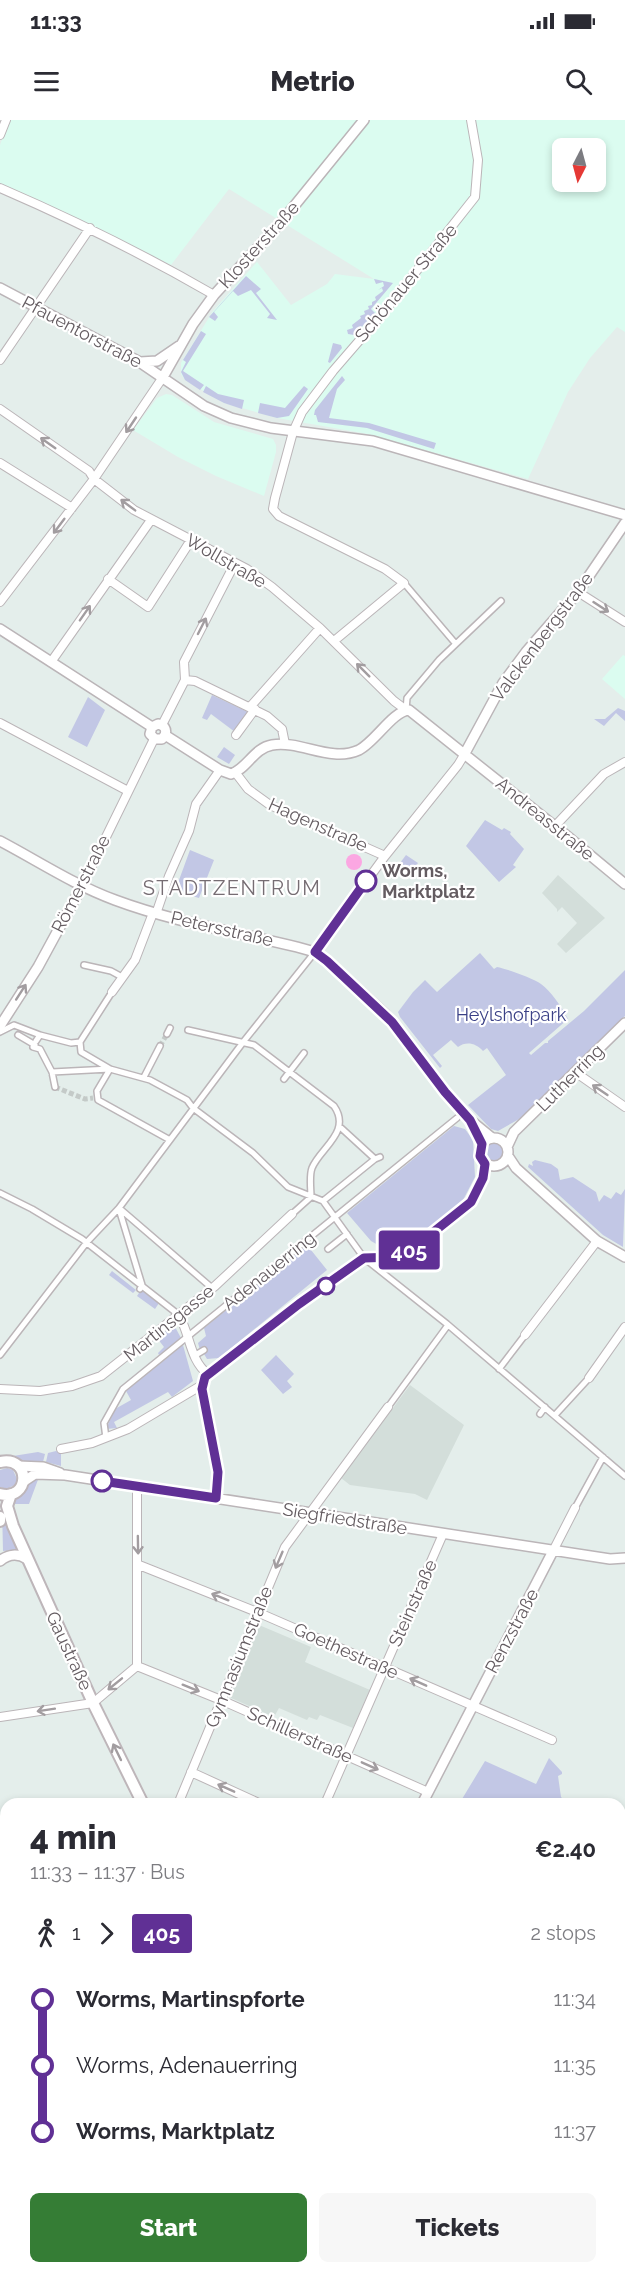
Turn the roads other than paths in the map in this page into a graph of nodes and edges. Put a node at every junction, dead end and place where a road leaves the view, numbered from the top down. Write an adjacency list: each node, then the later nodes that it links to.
1 (6, 120): 4 (street)
2 (364, 120): 8 (street, Klosterstraße)
3 (471, 120): 15 (street, Schönauer Straße)
4 (0, 135)
5 (0, 188): 6 (street)
6 (90, 228): 8 (street); 9 (street)
7 (0, 288): 9 (street, Pfauentorstraße)
8 (214, 295): 10 (street, Klosterstraße)
9 (38, 304): 11 (street); 12 (street, Pfauentorstraße)
10 (183, 343): 12 (street); 13 (street, Klosterstraße)
11 (0, 360)
12 (138, 361): 13 (street, Pfauentorstraße)
13 (163, 377): 15 (street); 17 (street, one-way to 17)
14 (0, 409): 17 (street, Wollstraße, one-way to 14)
15 (293, 432): 19 (street); 25 (street, Schönauer Straße)
16 (0, 463): 18 (street)
17 (94, 479): 18 (street); 20 (street, Wollstraße, one-way to 17)
18 (72, 508): 28 (street, one-way to 28)
19 (625, 515)
20 (151, 520): 22 (street, Wollstraße); 24 (street)
21 (625, 523): 26 (street, Valckenbergstraße)
22 (191, 540): 23 (street, Wollstraße); 24 (street)
23 (235, 563): 30 (street, Wollstraße); 35 (street, one-way to 23)
24 (108, 579): 34 (street, one-way to 24)
25 (404, 583): 32 (street); 33 (street)
26 (578, 592): 29 (street, one-way to 29); 44 (street, Valckenbergstraße)
27 (501, 601): 33 (street)
28 (0, 602)
29 (625, 622)
30 (320, 628): 32 (street, Wollstraße); 36 (street)
31 (0, 629): 34 (street)
32 (334, 641): 37 (street, Wollstraße, one-way to 32)
33 (455, 643): 37 (street)
34 (51, 662): 39 (street)
35 (185, 680): 36 (street); 39 (street)
36 (253, 708): 41 (street); 43 (street)
37 (406, 710): 43 (street); 44 (street, Wollstraße)
38 (0, 723): 48 (street)
39 (157, 726): 40 (street); 42 (street)
40 (165, 735): 42 (street); 46 (street)
41 (236, 735)
42 (154, 739): 48 (street, Römerstraße)
43 (288, 745): 47 (street)
44 (464, 755): 49 (street, Andreasstraße); 51 (street)
45 (625, 762): 49 (street)
46 (220, 770): 47 (street); 54 (street)
47 (236, 772): 51 (street, Hagenstraße)
48 (128, 791): 53 (street, Römerstraße)
49 (555, 826): 52 (street, Andreasstraße)
50 (0, 841): 53 (street, Petersstraße)
51 (385, 856): 55 (street)
52 (625, 884)
53 (82, 886): 54 (street, Petersstraße); 60 (street, Römerstraße, one-way to 53)
54 (155, 913): 55 (street, Petersstraße); 57 (street)
55 (315, 952): 64 (street); 79 (street)
56 (84, 965): 57 (street)
57 (122, 977): 58 (street)
58 (112, 992): 65 (street)
59 (625, 1023): 72 (street, Lutherring)
60 (3, 1027): 62 (street); 63 (street); 66 (street)
61 (188, 1030): 64 (street)
62 (0, 1032)
63 (40, 1035): 65 (street); 66 (street)
64 (244, 1041): 70 (street); 77 (street)
65 (80, 1042): 69 (street)
66 (35, 1045): 71 (street)
67 (160, 1046): 73 (street)
68 (304, 1053): 70 (street)
69 (110, 1069): 71 (street); 73 (street); 84 (street)
70 (290, 1071): 74 (street); 80 (street)
71 (52, 1072): 75 (street)
72 (575, 1072): 76 (street, one-way to 72); 81 (street, Lutherring)
73 (144, 1077): 77 (street)
74 (284, 1078)
75 (55, 1087)
76 (625, 1107)
77 (193, 1108): 84 (street); 89 (street)
78 (457, 1118): 93 (street, Adenauerring)
79 (470, 1120): 83 (street); 86 (street)
80 (339, 1126): 85 (street); 90 (street)
81 (514, 1132): 83 (street, Lutherring); 87 (street, Lutherring)
82 (327, 1136): 85 (street)
83 (495, 1138): 86 (street, Lutherring); 87 (street)
84 (171, 1140): 91 (street)
85 (333, 1141): 89 (street)
86 (482, 1144): 87 (street)
87 (499, 1160): 96 (street); 101 (street, Lutherring)
88 (0, 1193): 97 (street)
89 (311, 1197): 90 (street); 92 (street, Martinsgasse)
90 (323, 1202): 93 (street)
91 (119, 1208): 95 (street); 97 (street); 103 (street)
92 (292, 1214): 103 (street, Martinsgasse)
93 (335, 1218): 94 (street); 108 (street, Adenauerring)
94 (347, 1234): 99 (street); 101 (street)
95 (128, 1235): 98 (street); 102 (street)
96 (597, 1241): 100 (street); 107 (street)
97 (87, 1242): 102 (street); 110 (street)
98 (122, 1242)
99 (328, 1249)
100 (625, 1257)
101 (364, 1258): 105 (street); 113 (street)
102 (141, 1287): 104 (street)
103 (212, 1288): 104 (street, Martinsgasse)
104 (179, 1315): 108 (street); 116 (street, Martinsgasse)
105 (448, 1325): 112 (street); 117 (street)
106 (625, 1328): 114 (street)
107 (525, 1335): 112 (street)
108 (189, 1336): 111 (street); 121 (street, Adenauerring)
109 (204, 1350): 111 (street)
110 (0, 1355)
111 (194, 1356): 113 (street)
112 (499, 1369): 118 (street)
113 (208, 1374): 115 (street)
114 (589, 1378): 120 (street)
115 (202, 1385): 121 (street); 131 (street)
116 (0, 1389)
117 (388, 1407): 133 (street, Gymnasiumstraße)
118 (545, 1407): 119 (street); 120 (street)
119 (540, 1414)
120 (555, 1415): 123 (street)
121 (106, 1438): 122 (street)
122 (61, 1449)
123 (603, 1457): 127 (street); 132 (street, Renzstraße)
124 (0, 1462): 125 (main road)
125 (18, 1466): 126 (street, Siegfriedstraße); 128 (main road)
126 (64, 1475): 128 (street, Siegfriedstraße); 129 (street, Siegfriedstraße)
127 (625, 1476)
128 (23, 1482): 130 (main road)
129 (137, 1486): 131 (street, Siegfriedstraße); 139 (street, one-way to 139)
130 (6, 1494): 137 (main road, Gaustraße)
131 (216, 1498): 133 (street, Siegfriedstraße)
132 (575, 1508): 135 (street, Renzstraße)
133 (309, 1513): 134 (street, Siegfriedstraße); 140 (street, Gymnasiumstraße, one-way to 140)
134 (443, 1534): 135 (street, Siegfriedstraße); 142 (street, Steinstraße)
135 (553, 1551): 136 (street, Siegfriedstraße); 145 (street, Renzstraße)
136 (625, 1558)
137 (27, 1559): 138 (street); 144 (main road, Gaustraße)
138 (0, 1561)
139 (139, 1565): 140 (street, Goethestraße, one-way to 139); 141 (street)
140 (257, 1612): 142 (street, Goethestraße); 143 (street, Gymnasiumstraße)
141 (137, 1666): 143 (street, Schillerstraße, one-way to 143); 144 (street, one-way to 144)
142 (385, 1668): 145 (street, Goethestraße, one-way to 142); 148 (street, Steinstraße)
143 (222, 1700): 148 (street, Schillerstraße); 149 (street, Gymnasiumstraße)
144 (93, 1703): 146 (street, one-way to 146); 151 (main road, Gaustraße, one-way to 144)
145 (472, 1706): 147 (street, Goethestraße); 150 (street, Renzstraße)
146 (0, 1717)
147 (552, 1740)
148 (346, 1756): 150 (street, Schillerstraße, one-way to 150); 154 (street, Steinstraße)
149 (191, 1773): 152 (street, Gymnasiumstraße); 153 (street, one-way to 149)
150 (428, 1792): 155 (street, Renzstraße)
151 (139, 1798)
152 (181, 1798)
153 (247, 1798)
154 (328, 1798)
155 (425, 1798)

